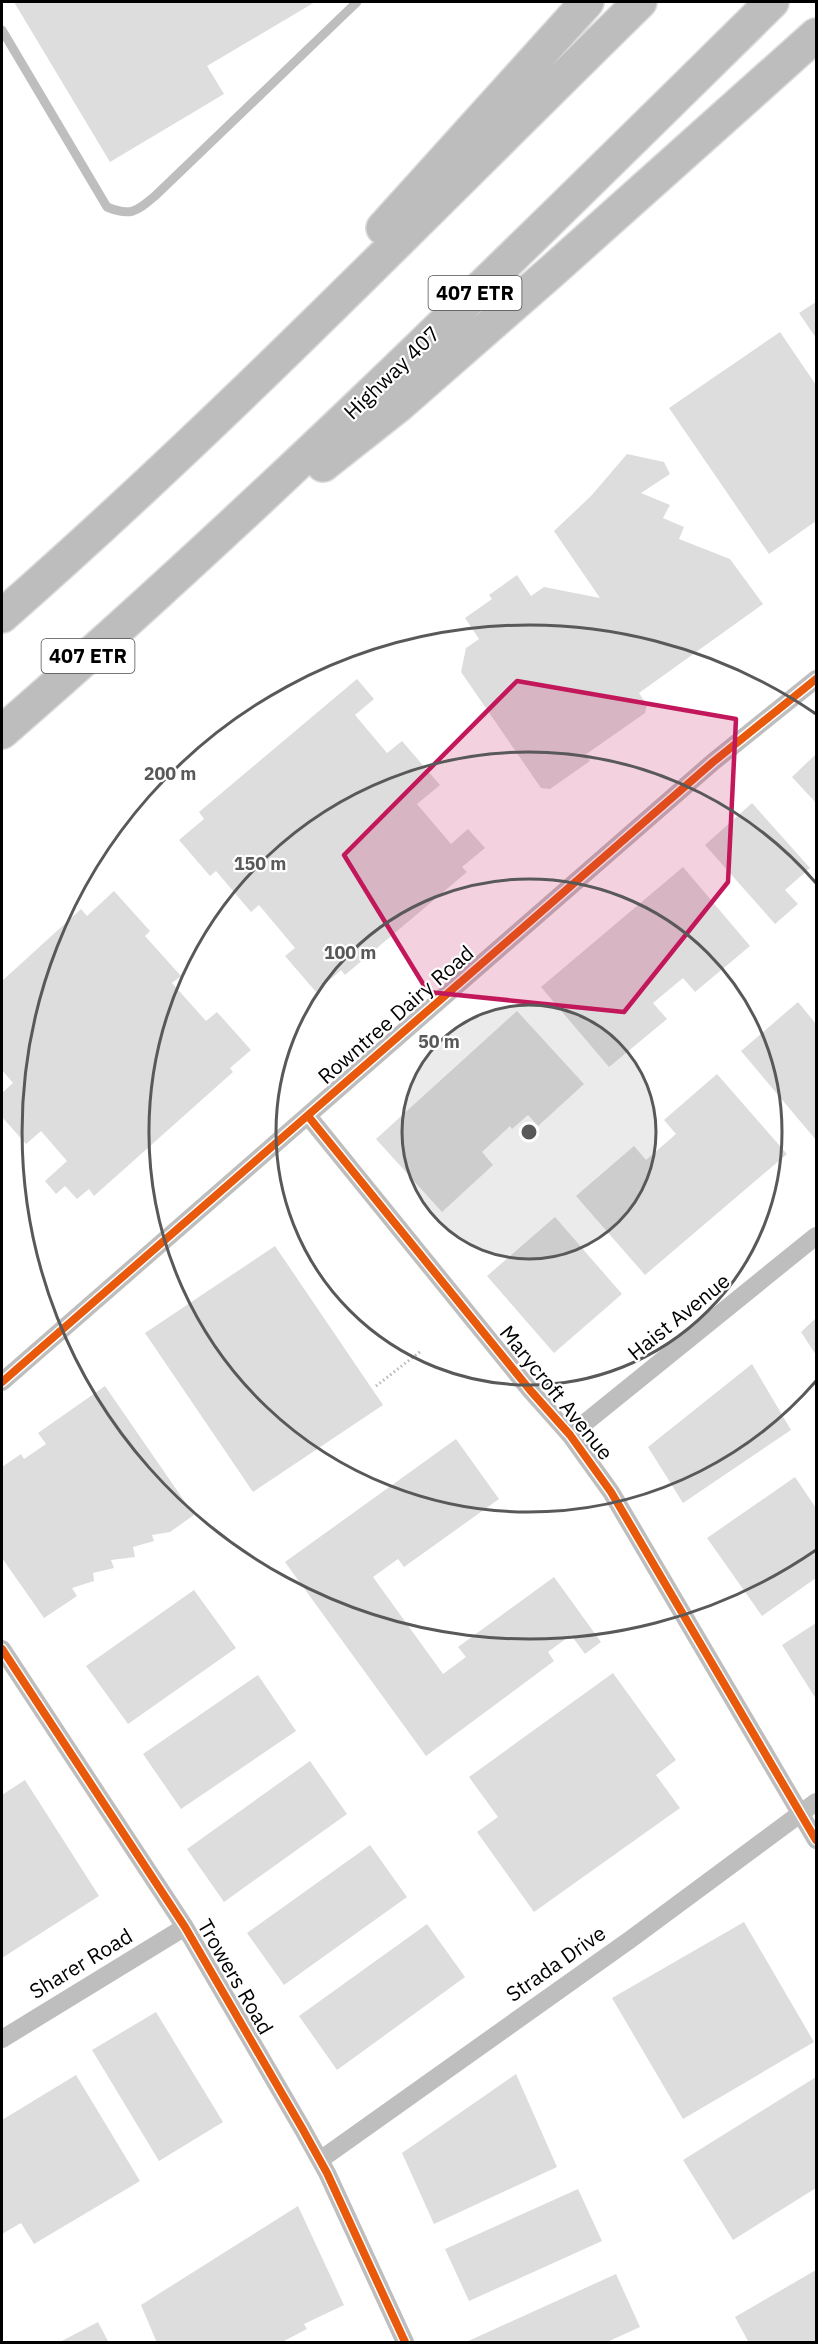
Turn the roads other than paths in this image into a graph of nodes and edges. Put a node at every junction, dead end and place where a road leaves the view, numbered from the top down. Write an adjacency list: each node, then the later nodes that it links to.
1 (357, 2): 5 (lane)
2 (587, 2): 7 (highway)
3 (640, 2): 7 (highway)
4 (772, 2): 8 (highway, Highway 407 / 407 ETR)
5 (2, 30)
6 (816, 35): 8 (highway)
7 (244, 392): 9 (highway)
8 (174, 580): 11 (highway, Highway 407 / 407 ETR)
9 (2, 616)
10 (816, 679): 12 (street, Rowntree Dairy Road)
11 (2, 732)
12 (308, 1116): 14 (street, Rowntree Dairy Road); 15 (street, Marycroft Avenue)
13 (816, 1236): 15 (street, Haist Avenue)
14 (2, 1382)
15 (570, 1435): 18 (street, Marycroft Avenue)
16 (2, 1649): 20 (street, Trowers Road)
17 (816, 1802): 18 (street, Strada Drive)
18 (801, 1813): 19 (street, Marycroft Avenue); 22 (street, Strada Drive)
19 (816, 1840)
20 (185, 1927): 21 (street, Sharer Road); 22 (street, Trowers Road)
21 (2, 2039)
22 (320, 2160): 23 (street, Trowers Road)
23 (405, 2343)

